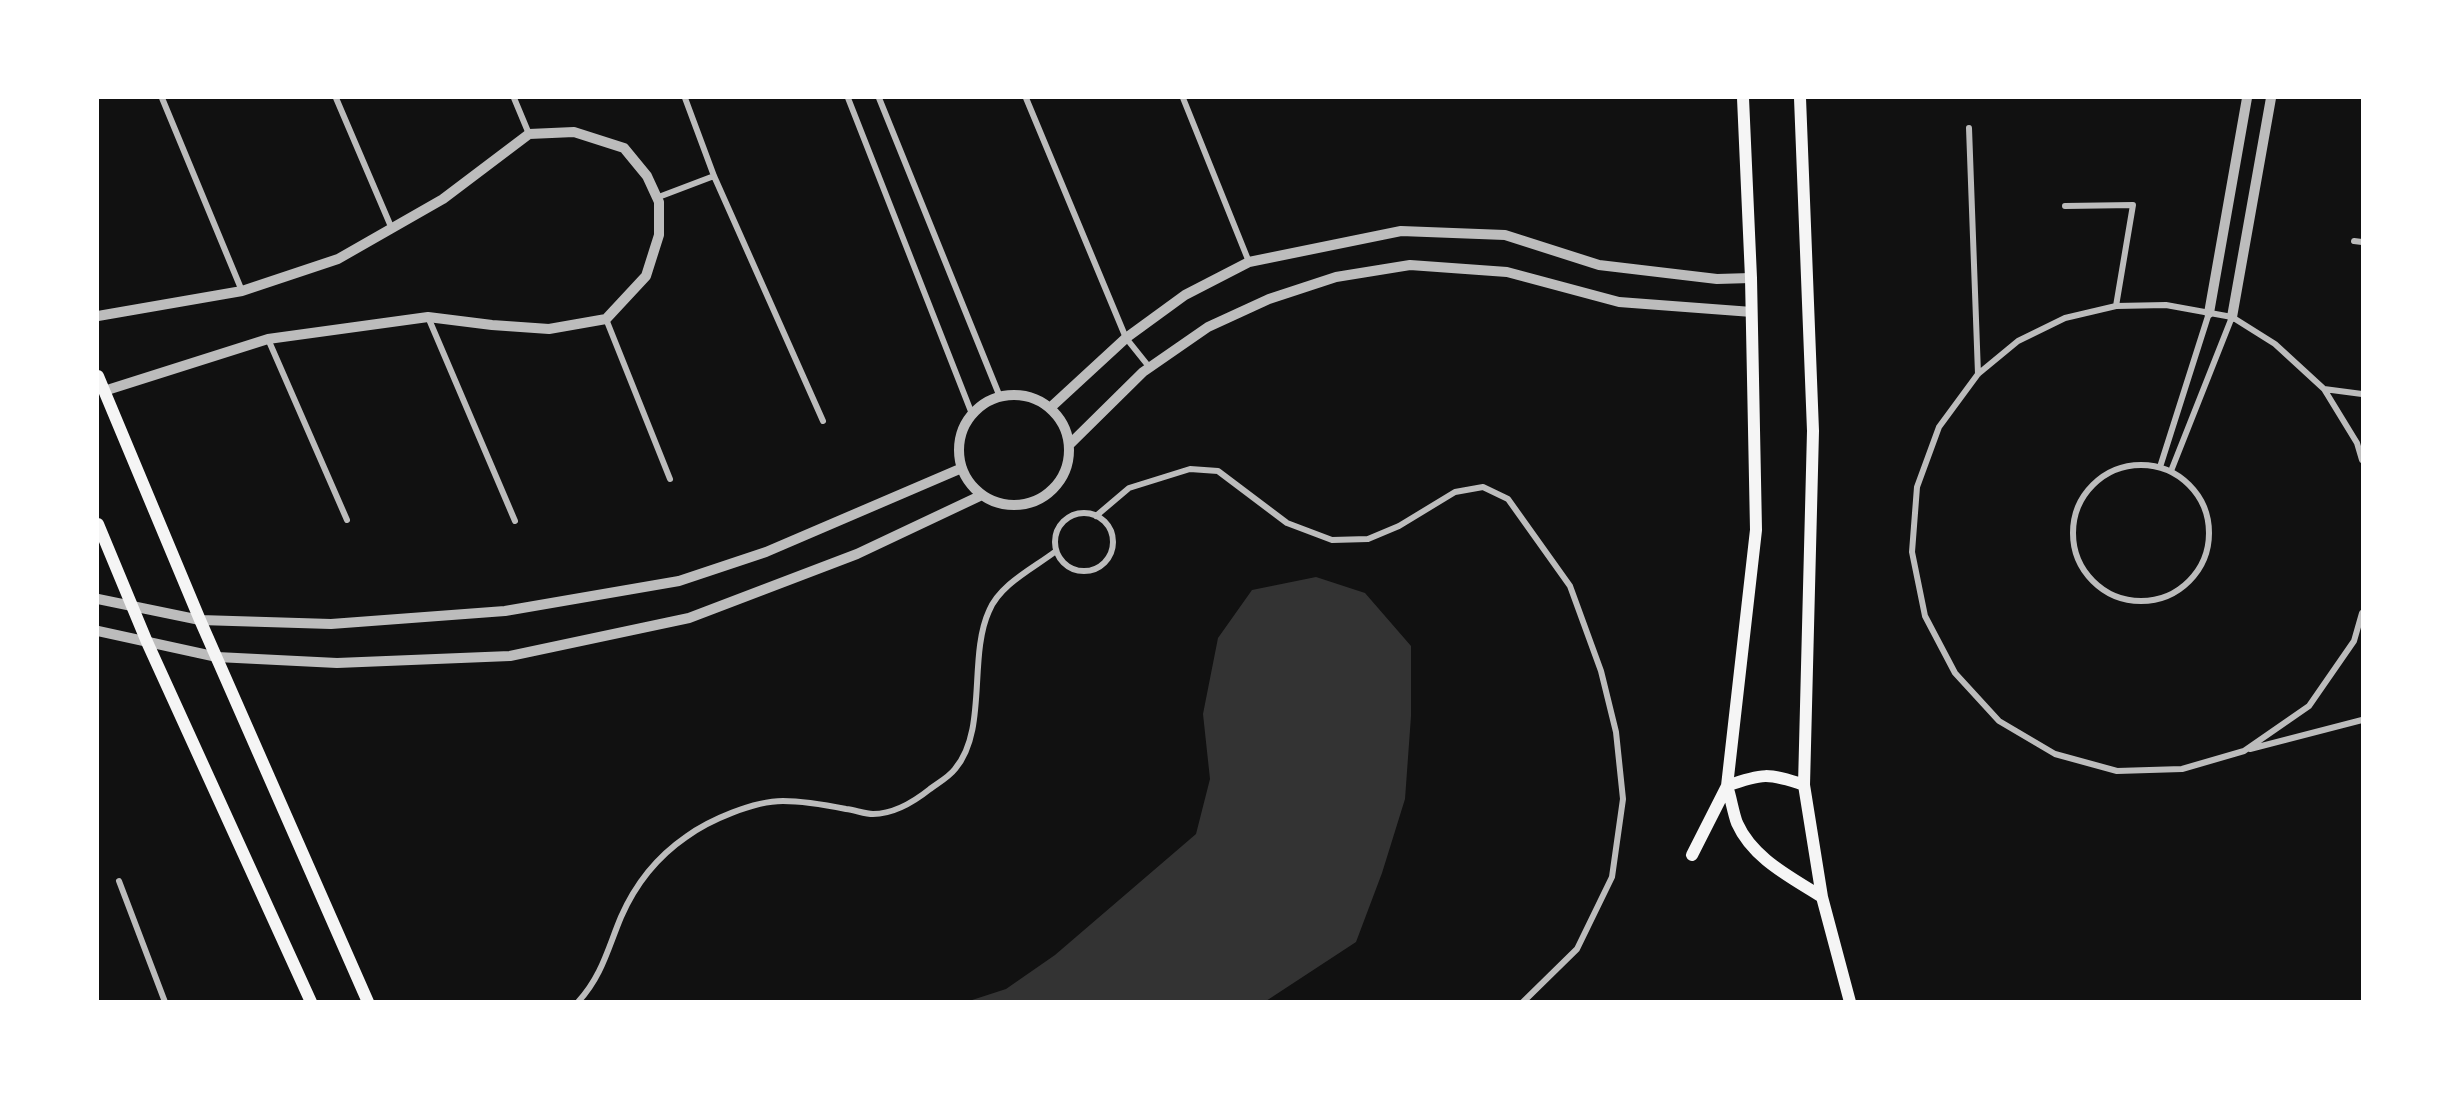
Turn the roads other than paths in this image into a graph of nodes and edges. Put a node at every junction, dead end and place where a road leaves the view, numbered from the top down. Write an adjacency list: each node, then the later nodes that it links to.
1 (162, 98): 23 (street)
2 (336, 98): 18 (street)
3 (514, 98): 14 (street)
4 (685, 98): 15 (street)
5 (848, 98): 41 (street)
6 (879, 98): 39 (street)
7 (1026, 98): 31 (street)
8 (1184, 98): 21 (street)
9 (1743, 98): 22 (main road)
10 (1800, 98): 64 (main road)
11 (2247, 98): 26 (street)
12 (2271, 98): 29 (street)
13 (1969, 128): 34 (street)
14 (529, 134): 16 (street); 18 (street)
15 (714, 176): 16 (street); 42 (street)
16 (656, 198): 30 (street)
17 (2065, 207): 24 (street)
18 (392, 230): 23 (street)
19 (2354, 241): 20 (street)
20 (2362, 242)
21 (1249, 262): 22 (street); 31 (street)
22 (1751, 278): 25 (main road)
23 (242, 291): 27 (street)
24 (2116, 306): 26 (street); 34 (street)
25 (1752, 312): 33 (street); 65 (main road)
26 (2210, 313): 29 (street); 45 (street)
27 (98, 316)
28 (428, 317): 30 (street); 32 (street); 52 (street)
29 (2232, 317): 36 (street); 47 (street)
30 (606, 319): 48 (street)
31 (1126, 338): 33 (street); 40 (street)
32 (268, 339): 37 (street); 51 (street)
33 (1150, 368): 43 (street)
34 (1978, 374): 63 (street)
35 (98, 376): 37 (main road)
36 (2324, 389): 38 (street); 44 (street)
37 (104, 391): 58 (main road)
38 (2362, 394)
39 (1000, 397): 40 (street); 41 (street)
40 (1050, 408): 43 (street)
41 (972, 414): 46 (street)
42 (823, 421)
43 (1069, 445): 49 (street)
44 (2362, 460)
45 (2160, 467): 47 (street); 47 (street)
46 (962, 468): 49 (street); 58 (street)
47 (2170, 471)
48 (670, 479)
49 (982, 495): 61 (street)
50 (1096, 516): 54 (street); 54 (street); 73 (street)
51 (347, 520)
52 (515, 521)
53 (98, 524): 56 (main road)
54 (1056, 551): 72 (street)
55 (98, 599): 56 (street)
56 (132, 606): 58 (street); 60 (main road)
57 (2362, 613): 63 (street)
58 (200, 620): 61 (main road)
59 (98, 631): 60 (street)
60 (147, 642): 61 (street); 70 (main road)
61 (217, 657): 71 (main road)
62 (2362, 720): 63 (street)
63 (2244, 751)
64 (1803, 785): 65 (main road); 68 (main road)
65 (1727, 786): 66 (main road); 68 (main road)
66 (1692, 855)
67 (118, 881): 69 (street)
68 (1822, 897): 74 (main road)
69 (165, 1002)
70 (311, 1002)
71 (368, 1002)
72 (578, 1002)
73 (1523, 1002)
74 (1850, 1002)

